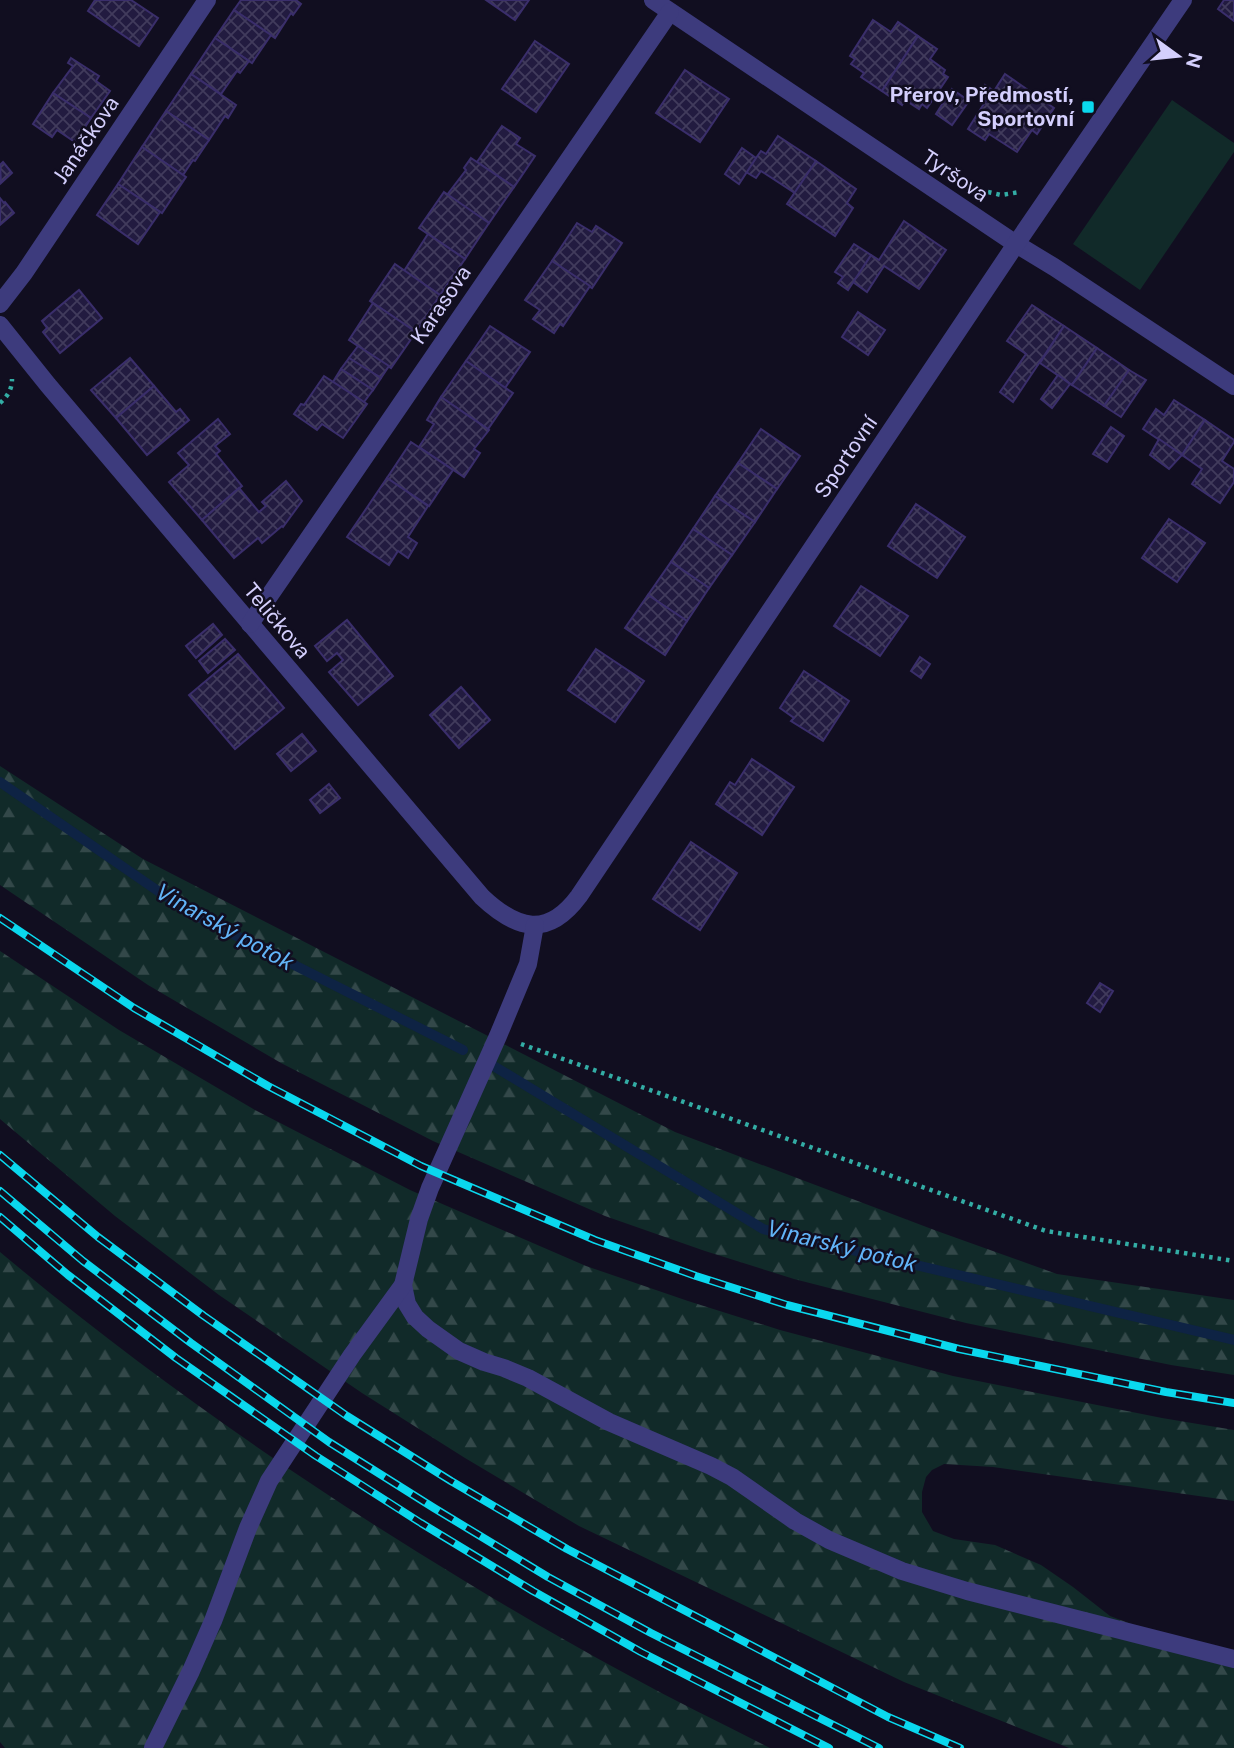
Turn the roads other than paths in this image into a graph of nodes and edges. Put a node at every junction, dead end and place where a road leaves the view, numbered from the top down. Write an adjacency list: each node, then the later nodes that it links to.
1 (207, 0): 6 (street, Janáčkova)
2 (653, 0): 4 (street, Tyršova)
3 (1183, 0): 5 (street, Sportovní)
4 (670, 12): 5 (street, Tyršova); 9 (street, Karasova)
5 (1016, 244): 8 (street, Tyršova); 10 (street, Sportovní)
6 (0, 304)
7 (0, 325): 9 (street, Teličkova)
8 (1234, 386)
9 (250, 624): 10 (street, Teličkova)
10 (535, 925): 11 (street)
11 (403, 1285): 12 (street); 13 (street)
12 (1234, 1659)
13 (153, 1748)

